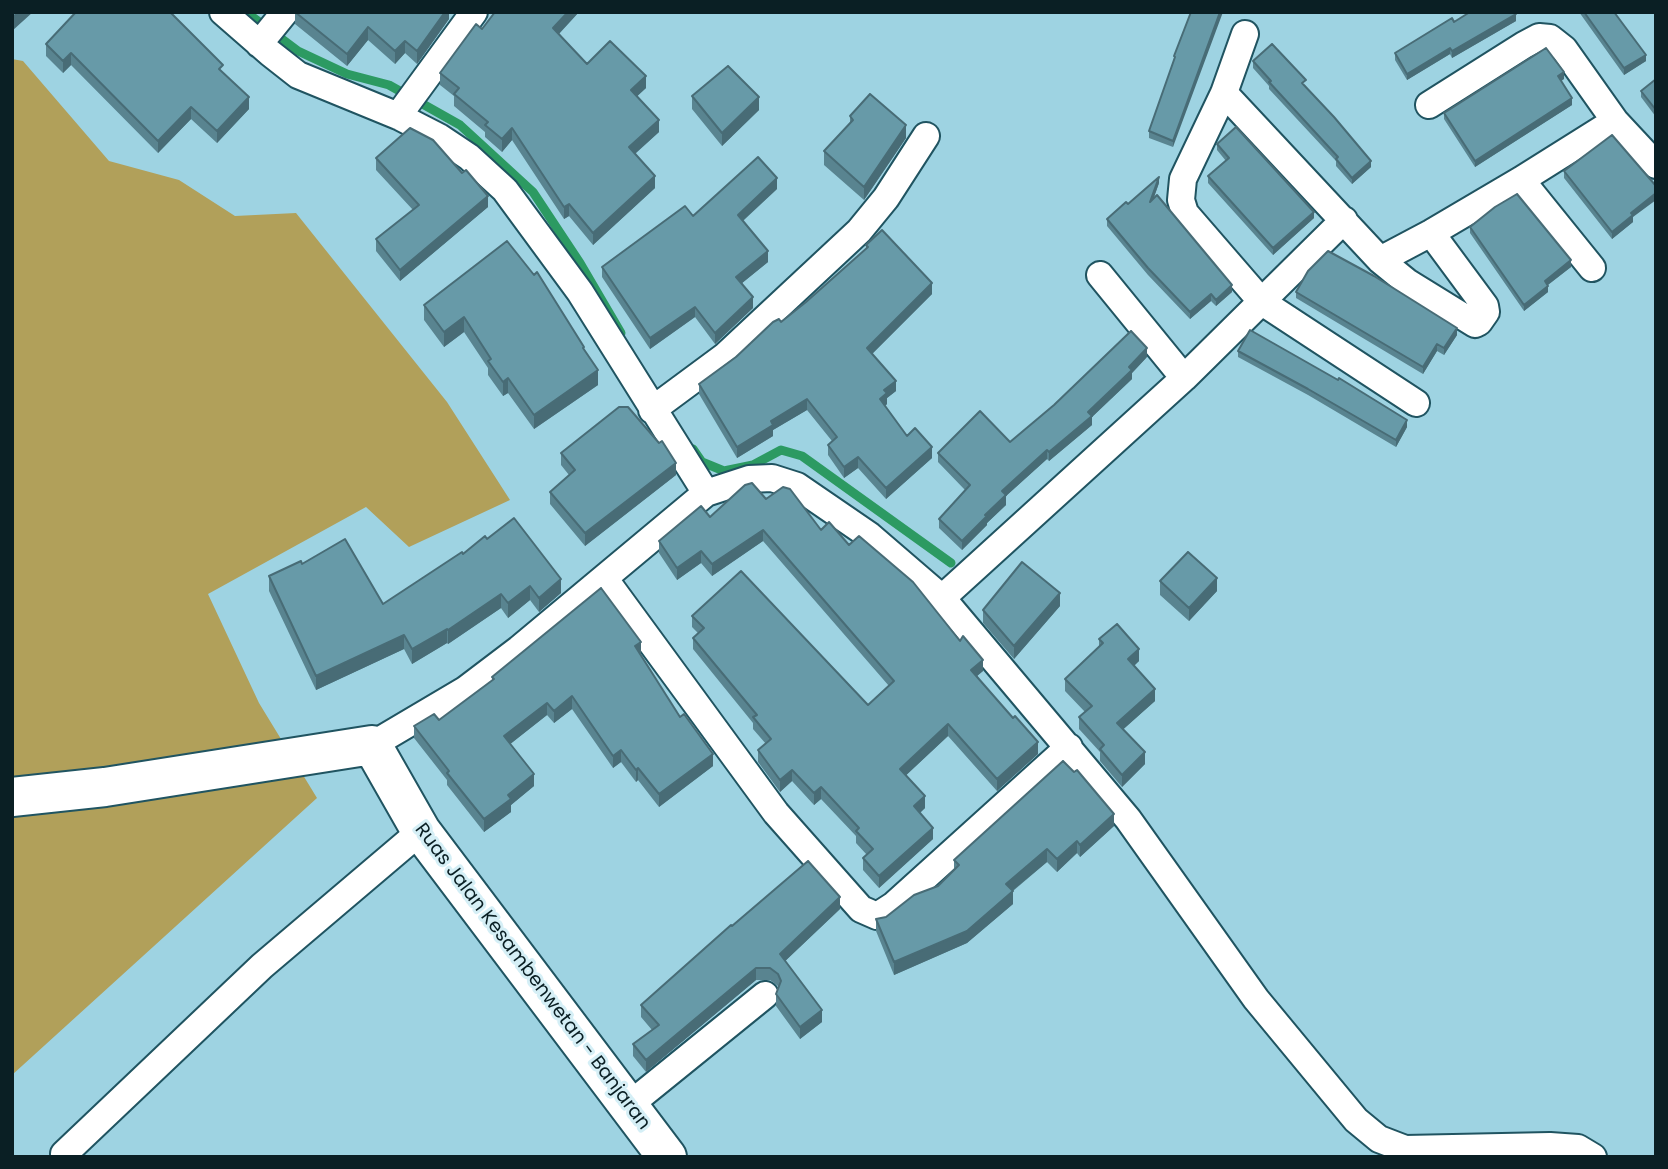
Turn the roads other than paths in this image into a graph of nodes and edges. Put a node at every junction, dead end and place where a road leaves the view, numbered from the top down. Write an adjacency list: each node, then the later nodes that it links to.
1 (223, 12): 5 (street)
2 (285, 12): 5 (street)
3 (474, 12): 8 (street)
4 (1245, 34): 6 (street)
5 (259, 44): 8 (street)
6 (1224, 93): 13 (street); 18 (street)
7 (1429, 105): 9 (street)
8 (398, 116): 21 (street)
9 (1615, 121): 11 (street); 12 (street)
10 (926, 136): 21 (street)
11 (1656, 165)
12 (1521, 180): 14 (street); 16 (street)
13 (1343, 220): 15 (street); 18 (street)
14 (1431, 233): 15 (street); 15 (street)
15 (1380, 260)
16 (1592, 268)
17 (1100, 275): 19 (street)
18 (1262, 302): 19 (street); 20 (street)
19 (1184, 378): 24 (street)
20 (1416, 403)
21 (652, 410): 22 (street)
22 (706, 493): 23 (street); 24 (street)
23 (604, 578): 25 (street); 26 (street)
24 (942, 598): 26 (street)
25 (372, 745): 27 (main road); 28 (main road, Ruas Jalan Kesambenwetan - Banjaran)
26 (1069, 747): 33 (street)
27 (12, 797)
28 (421, 831): 30 (main road, Ruas Jalan Kesambenwetan - Banjaran); 31 (street)
29 (765, 995): 30 (street)
30 (628, 1106): 32 (main road, Ruas Jalan Kesambenwetan - Banjaran)
31 (64, 1154)
32 (667, 1157)
33 (1593, 1157)

